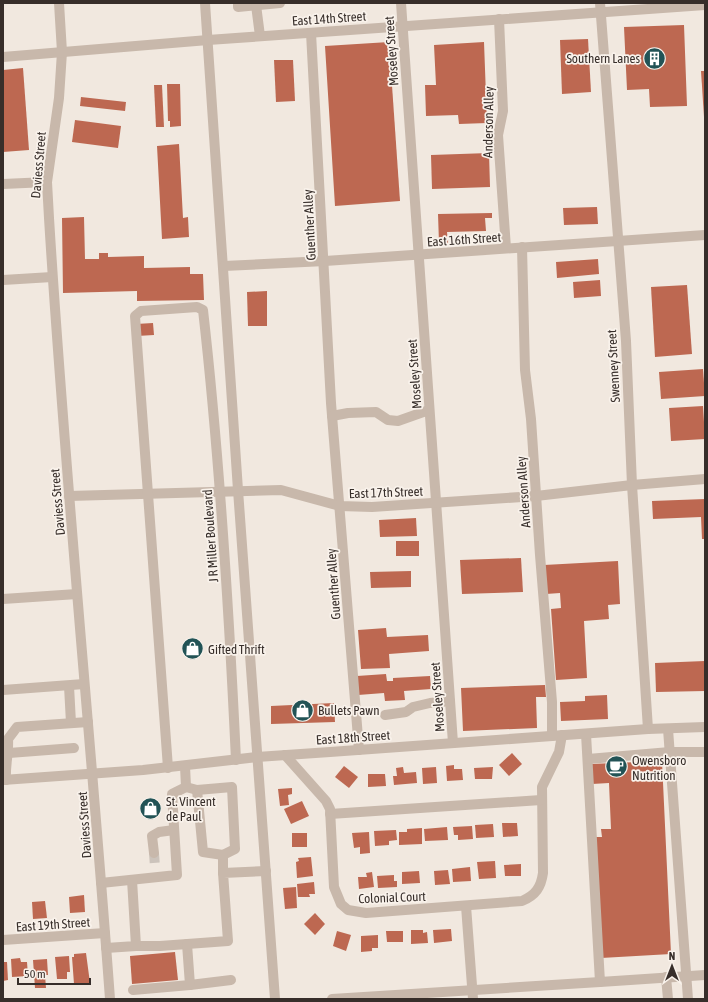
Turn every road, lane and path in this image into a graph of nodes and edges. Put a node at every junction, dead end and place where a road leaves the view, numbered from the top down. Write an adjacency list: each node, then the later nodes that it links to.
1 (59, 3): 14 (street, Daviess Street)
2 (205, 3): 13 (street)
3 (238, 3): 6 (street)
4 (280, 3): 6 (street)
5 (401, 3): 10 (street, Moseley Street)
6 (256, 5): 12 (street)
7 (705, 5): 8 (street, East 14th Street)
8 (600, 8): 9 (street, East 14th Street); 19 (street, Swenney Street)
9 (499, 19): 10 (street, East 14th Street); 21 (street, Anderson Alley)
10 (402, 26): 11 (street, East 14th Street); 22 (street, Moseley Street)
11 (311, 33): 12 (street, East 14th Street); 23 (street, Guenther Alley)
12 (260, 36): 13 (street, East 14th Street)
13 (208, 40): 14 (street, East 14th Street); 24 (street)
14 (62, 52): 15 (street, East 14th Street); 16 (street, Daviess Street)
15 (3, 56)
16 (47, 182): 17 (street); 25 (street, Daviess Street)
17 (3, 184)
18 (705, 235): 19 (street, East 16th Street)
19 (618, 241): 20 (street, East 16th Street); 30 (street, Swenney Street)
20 (522, 247): 21 (street, East 16th Street); 35 (street, Anderson Alley)
21 (506, 248): 22 (street, East 16th Street)
22 (418, 255): 23 (street, East 16th Street); 27 (street, Moseley Street)
23 (325, 262): 24 (street, East 16th Street); 28 (street, Guenther Alley)
24 (224, 266): 31 (street)
25 (52, 277): 26 (street); 34 (street, Daviess Street)
26 (3, 280)
27 (429, 410): 28 (street); 36 (street, Moseley Street)
28 (332, 416): 37 (street, Guenther Alley)
29 (705, 478): 30 (street, East 17th Street)
30 (632, 485): 35 (street, East 17th Street); 50 (street, Swenney Street)
31 (238, 490): 32 (street, East 17th Street); 37 (street, East 17th Street); 40 (street)
32 (220, 491): 33 (street, East 17th Street); 33 (street, J R Miller Boulevard); 41 (street, J R Miller Boulevard)
33 (148, 494): 34 (street, East 17th Street); 65 (street)
34 (69, 496): 38 (street, Daviess Street)
35 (536, 496): 36 (street, East 17th Street); 53 (street, Anderson Alley)
36 (436, 503): 37 (street, East 17th Street); 45 (street, Moseley Street)
37 (340, 506): 56 (street, Guenther Alley)
38 (77, 594): 39 (street); 42 (street, Daviess Street)
39 (3, 599)
40 (247, 624): 41 (street); 61 (street)
41 (230, 625): 63 (street, J R Miller Boulevard)
42 (84, 684): 43 (street); 47 (street, Daviess Street)
43 (69, 686): 44 (street); 48 (street)
44 (3, 690)
45 (450, 701): 46 (street); 54 (street, Moseley Street)
46 (385, 715)
47 (88, 722): 48 (street); 66 (street, Daviess Street)
48 (71, 723): 59 (street)
49 (705, 727): 51 (street, East 18th Street)
50 (648, 729): 51 (street, East 18th Street); 52 (street, East 18th Street)
51 (668, 729): 57 (street)
52 (586, 734): 53 (street, East 18th Street); 62 (street)
53 (557, 735): 54 (street, East 18th Street); 70 (street, Colonial Court)
54 (454, 743): 56 (street, East 18th Street)
55 (74, 748): 59 (street)
56 (359, 750): 60 (street, East 18th Street)
57 (670, 752): 58 (street); 62 (street); 86 (street)
58 (705, 752)
59 (9, 753): 67 (street)
60 (285, 755): 61 (street, East 18th Street); 71 (street, Colonial Court)
61 (257, 757): 63 (street, East 18th Street); 75 (street)
62 (588, 759): 89 (street)
63 (236, 760): 64 (street, East 18th Street)
64 (185, 766): 65 (street, East 18th Street); 68 (street)
65 (168, 768): 66 (street, East 18th Street)
66 (93, 774): 67 (street, East 18th Street); 78 (street, Daviess Street)
67 (4, 780)
68 (186, 786): 69 (street); 72 (street)
69 (197, 790): 74 (street); 74 (street)
70 (541, 800): 71 (street); 79 (street, Colonial Court)
71 (330, 814): 79 (street, Colonial Court)
72 (174, 830): 73 (street); 77 (street)
73 (154, 853)
74 (223, 856): 76 (street)
75 (266, 871): 76 (street); 94 (street)
76 (223, 873): 82 (street)
77 (132, 880): 78 (street); 83 (street)
78 (102, 883): 80 (street, Daviess Street)
79 (466, 906): 92 (street)
80 (105, 933): 81 (street, East 19th Street); 84 (street, Daviess Street)
81 (3, 940)
82 (187, 944): 83 (street); 90 (street)
83 (136, 946): 84 (street)
84 (106, 948): 93 (street, Daviess Street)
85 (705, 975): 86 (street)
86 (686, 976): 87 (street); 97 (street)
87 (666, 977): 89 (street); 96 (street)
88 (231, 980): 90 (street)
89 (600, 982): 92 (street)
90 (190, 985): 91 (street)
91 (133, 990)
92 (472, 995): 95 (street)
93 (110, 999)
94 (276, 999)
95 (332, 999)
96 (668, 999)
97 (688, 999)

